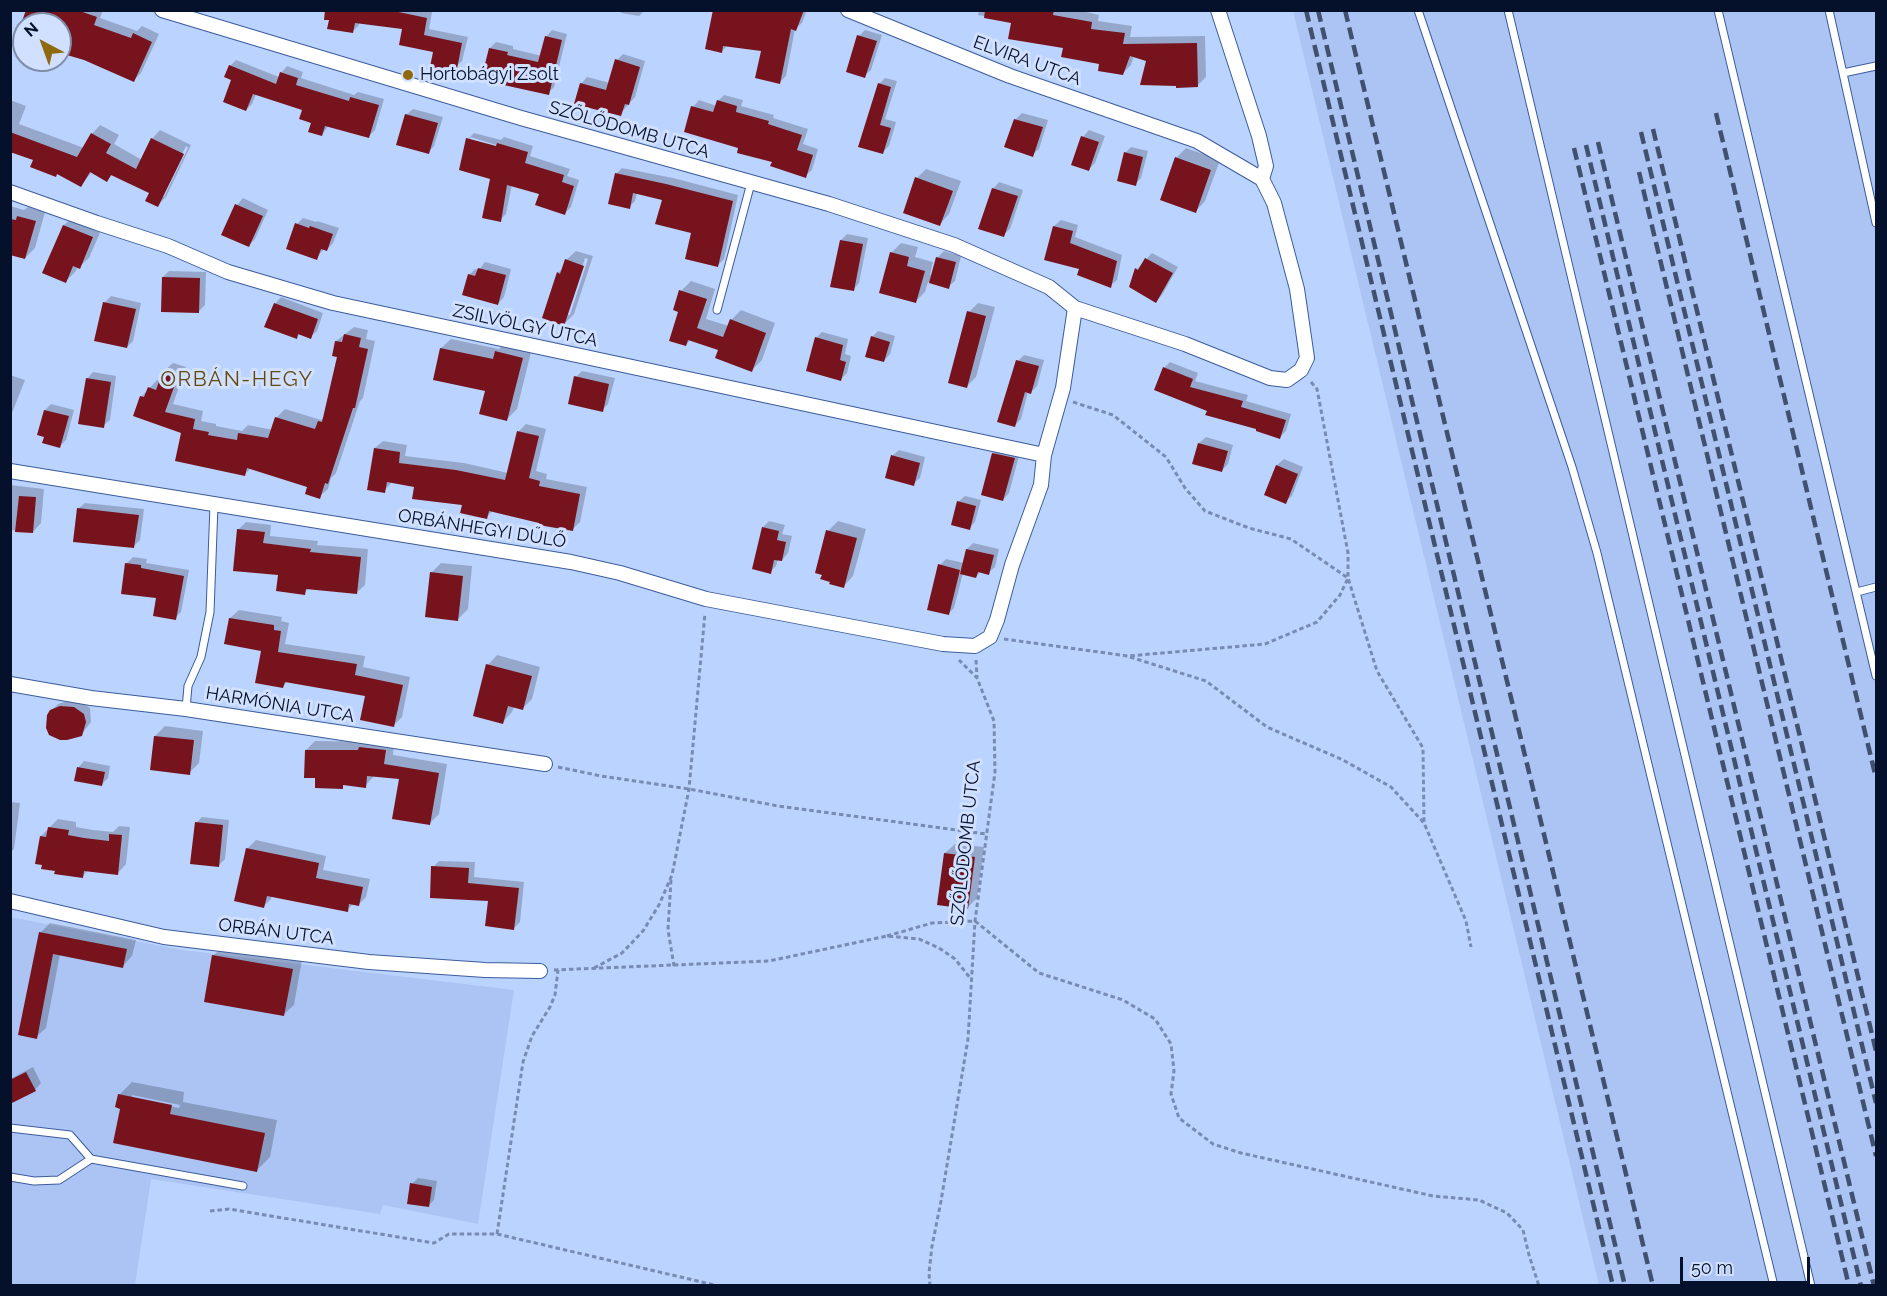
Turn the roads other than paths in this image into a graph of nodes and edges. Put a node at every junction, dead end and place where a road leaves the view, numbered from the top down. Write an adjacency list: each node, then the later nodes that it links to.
1 (162, 10): 11 (street, SZŐLŐDOMB UTCA)
2 (848, 10): 10 (street, ELVIRA UTCA)
3 (1218, 10): 10 (street)
4 (1418, 10): 31 (lane)
5 (1508, 10): 32 (lane)
6 (1719, 10): 20 (lane)
7 (1829, 10): 9 (lane)
8 (1876, 66): 9 (lane)
9 (1843, 73): 13 (lane)
10 (1262, 179): 14 (street)
11 (751, 183): 14 (street, SZŐLŐDOMB UTCA); 15 (lane)
12 (10, 192): 16 (street, ZSILVÖLGY UTCA)
13 (1876, 223)
14 (1075, 308): 16 (street)
15 (717, 310)
16 (1044, 455): 18 (street, ORBÁNHEGYI DŰLŐ)
17 (10, 471): 18 (street, ORBÁNHEGYI DŰLŐ)
18 (214, 505): 23 (lane)
19 (1876, 586): 20 (lane)
20 (1857, 592): 21 (lane)
21 (1876, 676)
22 (10, 684): 23 (street, HARMÓNIA UTCA)
23 (186, 709): 24 (street, HARMÓNIA UTCA)
24 (544, 764)
25 (10, 901): 26 (street, ORBÁN UTCA)
26 (540, 971)
27 (10, 1128): 28 (lane)
28 (91, 1159): 29 (lane); 30 (lane)
29 (10, 1177)
30 (243, 1186)
31 (1774, 1286)
32 (1811, 1286)

